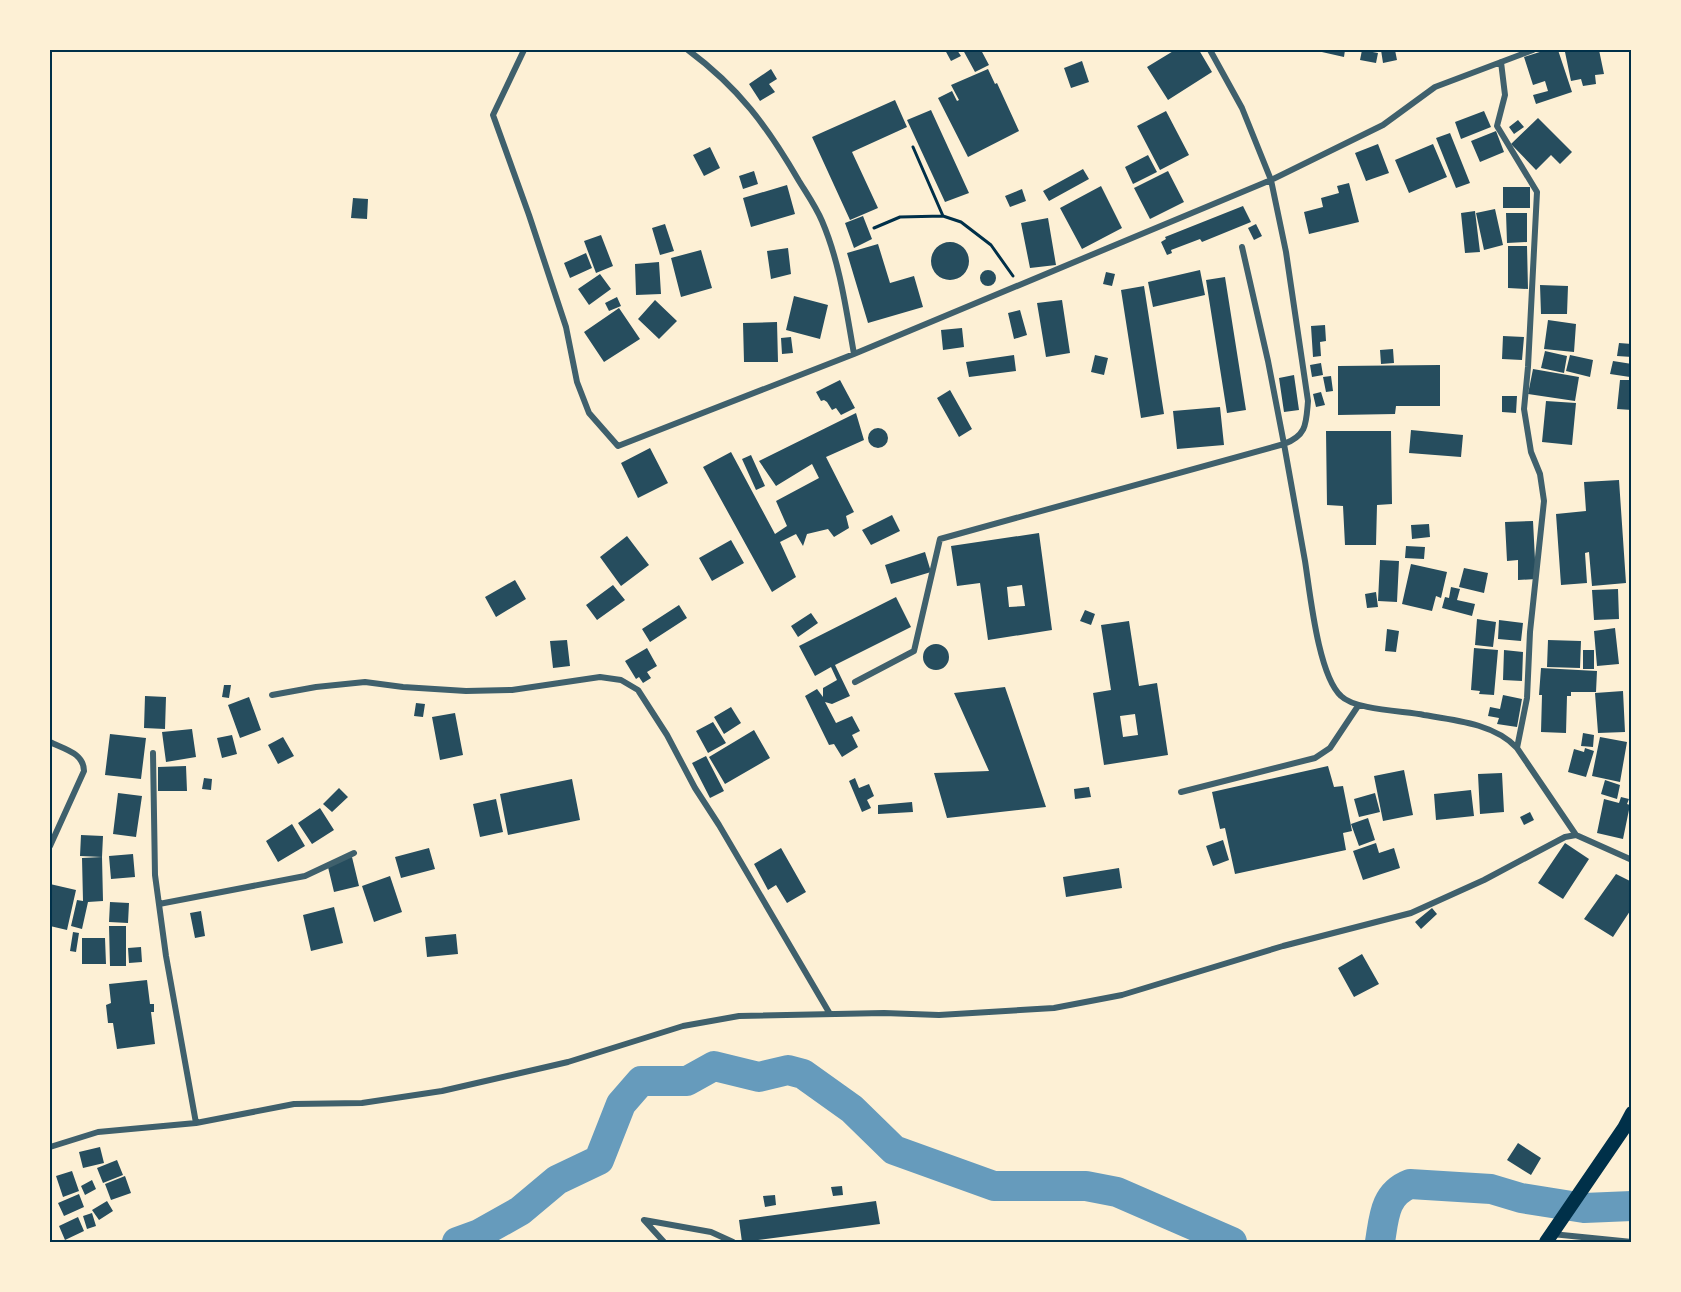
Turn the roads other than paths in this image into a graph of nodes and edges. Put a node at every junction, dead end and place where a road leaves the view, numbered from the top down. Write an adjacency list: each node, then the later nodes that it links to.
1 (524, 50): 8 (street)
2 (688, 50): 8 (street)
3 (1210, 50): 6 (street)
4 (1533, 50): 5 (street)
5 (1501, 62): 6 (street); 14 (street)
6 (1271, 180): 8 (street); 9 (street)
7 (1242, 247): 9 (street)
8 (854, 354)
9 (1284, 444): 10 (street); 12 (street)
10 (855, 682)
11 (272, 696): 22 (street)
12 (1358, 706): 14 (street); 16 (street)
13 (50, 742): 18 (street)
14 (1517, 748): 17 (street)
15 (153, 753): 21 (street)
16 (1181, 792)
17 (1576, 835): 20 (street); 22 (street)
18 (50, 846)
19 (354, 853): 21 (street)
20 (1632, 860)
21 (159, 903): 24 (street)
22 (830, 1014): 24 (street)
23 (1632, 1113): 26 (highway)
24 (196, 1123): 25 (street)
25 (50, 1147)
26 (1552, 1233): 29 (street)
27 (664, 1242): 28 (street)
28 (733, 1242)
29 (1632, 1242)

